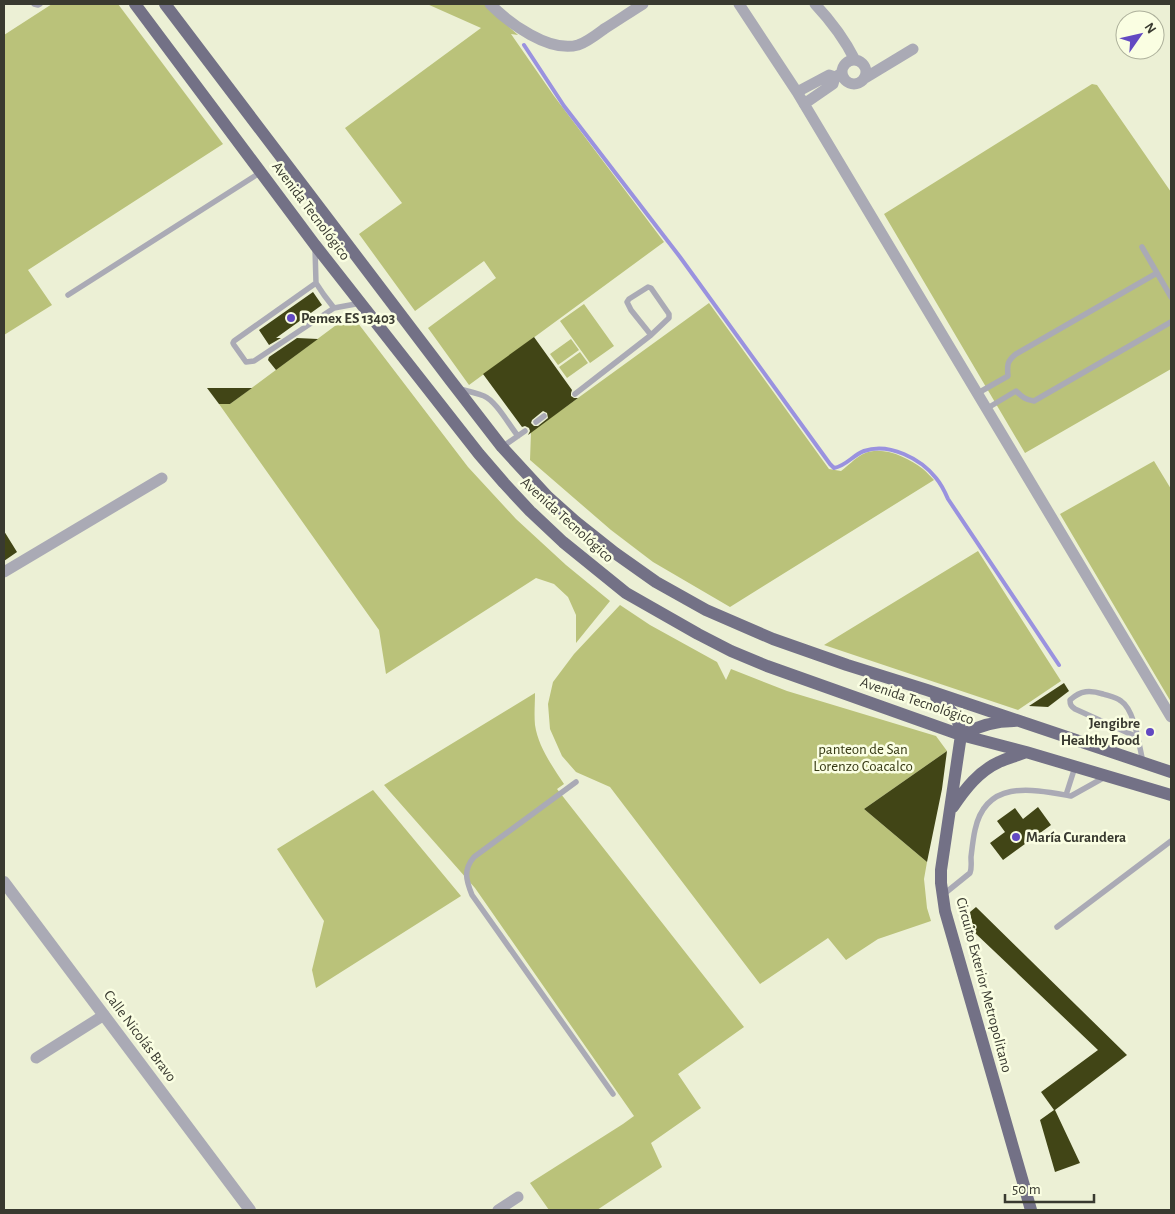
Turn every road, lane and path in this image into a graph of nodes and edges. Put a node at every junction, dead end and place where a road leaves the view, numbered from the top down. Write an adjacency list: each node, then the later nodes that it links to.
1 (34, 4): 2 (lane)
2 (40, 4)
3 (134, 4): 15 (main road, Avenida Tecnológico)
4 (165, 4): 26 (main road, Avenida Tecnológico)
5 (490, 4): 6 (street)
6 (643, 4)
7 (739, 4): 13 (street)
8 (814, 4): 10 (street)
9 (913, 49): 12 (street)
10 (855, 60): 11 (street); 12 (street)
11 (839, 75): 12 (street); 13 (street); 14 (street)
12 (865, 78)
13 (797, 92): 14 (street)
14 (804, 104): 27 (street)
15 (260, 172): 16 (main road, Avenida Tecnológico); 20 (lane)
16 (315, 245): 19 (lane); 22 (main road, Avenida Tecnológico)
17 (1142, 247): 18 (lane)
18 (1157, 273): 21 (lane); 27 (lane)
19 (316, 283): 23 (lane); 23 (lane)
20 (68, 295)
21 (1171, 297)
22 (362, 303): 23 (lane); 40 (main road, Avenida Tecnológico)
23 (334, 308)
24 (1171, 322): 29 (lane)
25 (651, 334): 25 (lane); 28 (lane)
26 (456, 388): 33 (lane); 34 (main road, Avenida Tecnológico)
27 (978, 393): 29 (street)
28 (575, 394)
29 (986, 409): 38 (street)
30 (544, 416): 31 (lane)
31 (536, 422)
32 (525, 431): 33 (lane)
33 (518, 436): 34 (lane)
34 (502, 447): 37 (main road, Avenida Tecnológico)
35 (162, 478): 36 (street)
36 (4, 572)
37 (927, 690): 39 (main road, Avenida Tecnológico); 40 (main road)
38 (1171, 717)
39 (1024, 722): 40 (main road); 43 (main road, Avenida Tecnológico)
40 (962, 735): 42 (main road, Avenida Tecnológico); 50 (main road, Circuito Exterior Metropolitano)
41 (1137, 737): 41 (lane); 43 (lane)
42 (1026, 752): 44 (main road, Avenida Tecnológico); 50 (main road)
43 (1143, 762): 45 (main road, Avenida Tecnológico)
44 (1075, 767): 46 (main road, Avenida Tecnológico); 48 (lane)
45 (1171, 772)
46 (1107, 776): 48 (lane); 49 (main road, Avenida Tecnológico)
47 (576, 782): 57 (lane)
48 (1066, 795): 53 (lane)
49 (1171, 795)
50 (950, 811): 53 (main road, Circuito Exterior Metropolitano)
51 (1171, 841): 54 (lane)
52 (6, 889): 55 (street, Calle Nicolás Bravo)
53 (942, 895): 61 (main road, Circuito Exterior Metropolitano)
54 (1057, 927)
55 (104, 1015): 56 (street); 59 (street, Calle Nicolás Bravo)
56 (36, 1058)
57 (613, 1094)
58 (518, 1197): 60 (street)
59 (250, 1210)
60 (498, 1210)
61 (1031, 1210)

